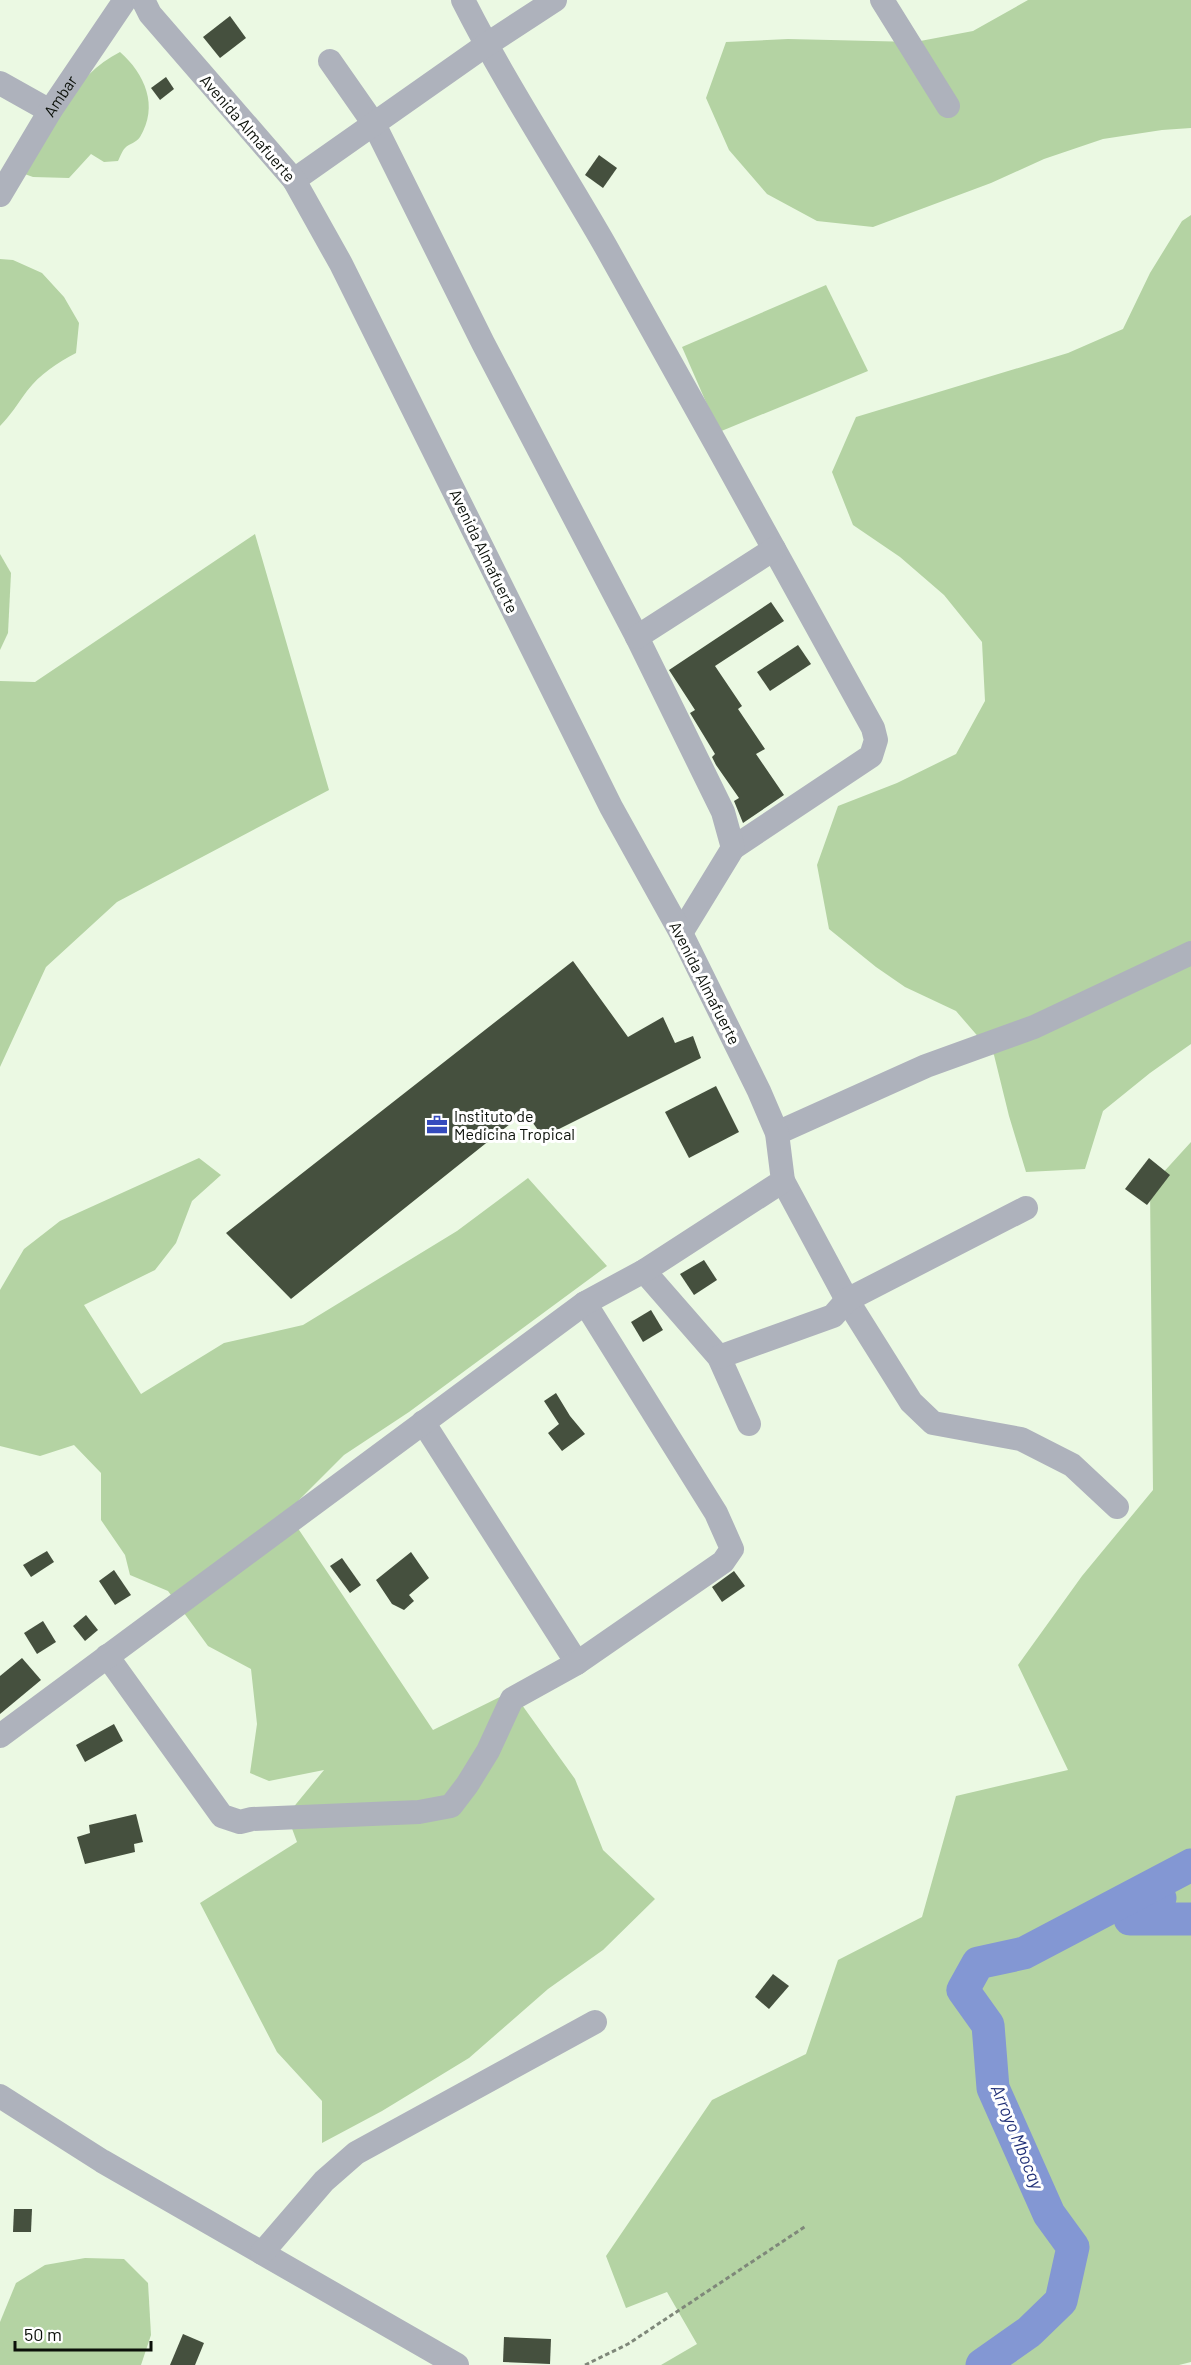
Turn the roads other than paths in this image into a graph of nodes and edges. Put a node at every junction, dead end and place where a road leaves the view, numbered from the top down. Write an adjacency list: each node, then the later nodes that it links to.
1 (125, 0): 10 (street, Ambar)
2 (143, 0): 12 (street, Avenida Almafuerte)
3 (463, 0): 6 (street)
4 (555, 0): 6 (street)
5 (882, 0): 9 (street)
6 (486, 45): 11 (street); 14 (street)
7 (330, 61): 11 (street)
8 (0, 83): 10 (street)
9 (948, 106)
10 (50, 111): 13 (street, Ambar)
11 (374, 124): 12 (street); 15 (street)
12 (294, 180): 17 (street, Avenida Almafuerte)
13 (0, 195)
14 (774, 549): 15 (street); 16 (street)
15 (637, 637): 16 (street)
16 (733, 848): 17 (street)
17 (681, 933): 19 (street, Avenida Almafuerte)
18 (1191, 953): 19 (street)
19 (777, 1133): 20 (street, Avenida Almafuerte)
20 (783, 1181): 22 (street); 23 (street)
21 (1026, 1208): 23 (street)
22 (644, 1271): 24 (street); 25 (street)
23 (847, 1300): 25 (street); 28 (street)
24 (585, 1303): 26 (street); 30 (street)
25 (719, 1357): 27 (street)
26 (423, 1422): 29 (street); 30 (street)
27 (749, 1424)
28 (1117, 1507)
29 (107, 1656): 30 (street); 31 (street)
30 (576, 1663)
31 (0, 1736)
32 (595, 2022): 34 (street)
33 (0, 2096): 34 (street)
34 (262, 2253): 35 (street)
35 (457, 2365)

